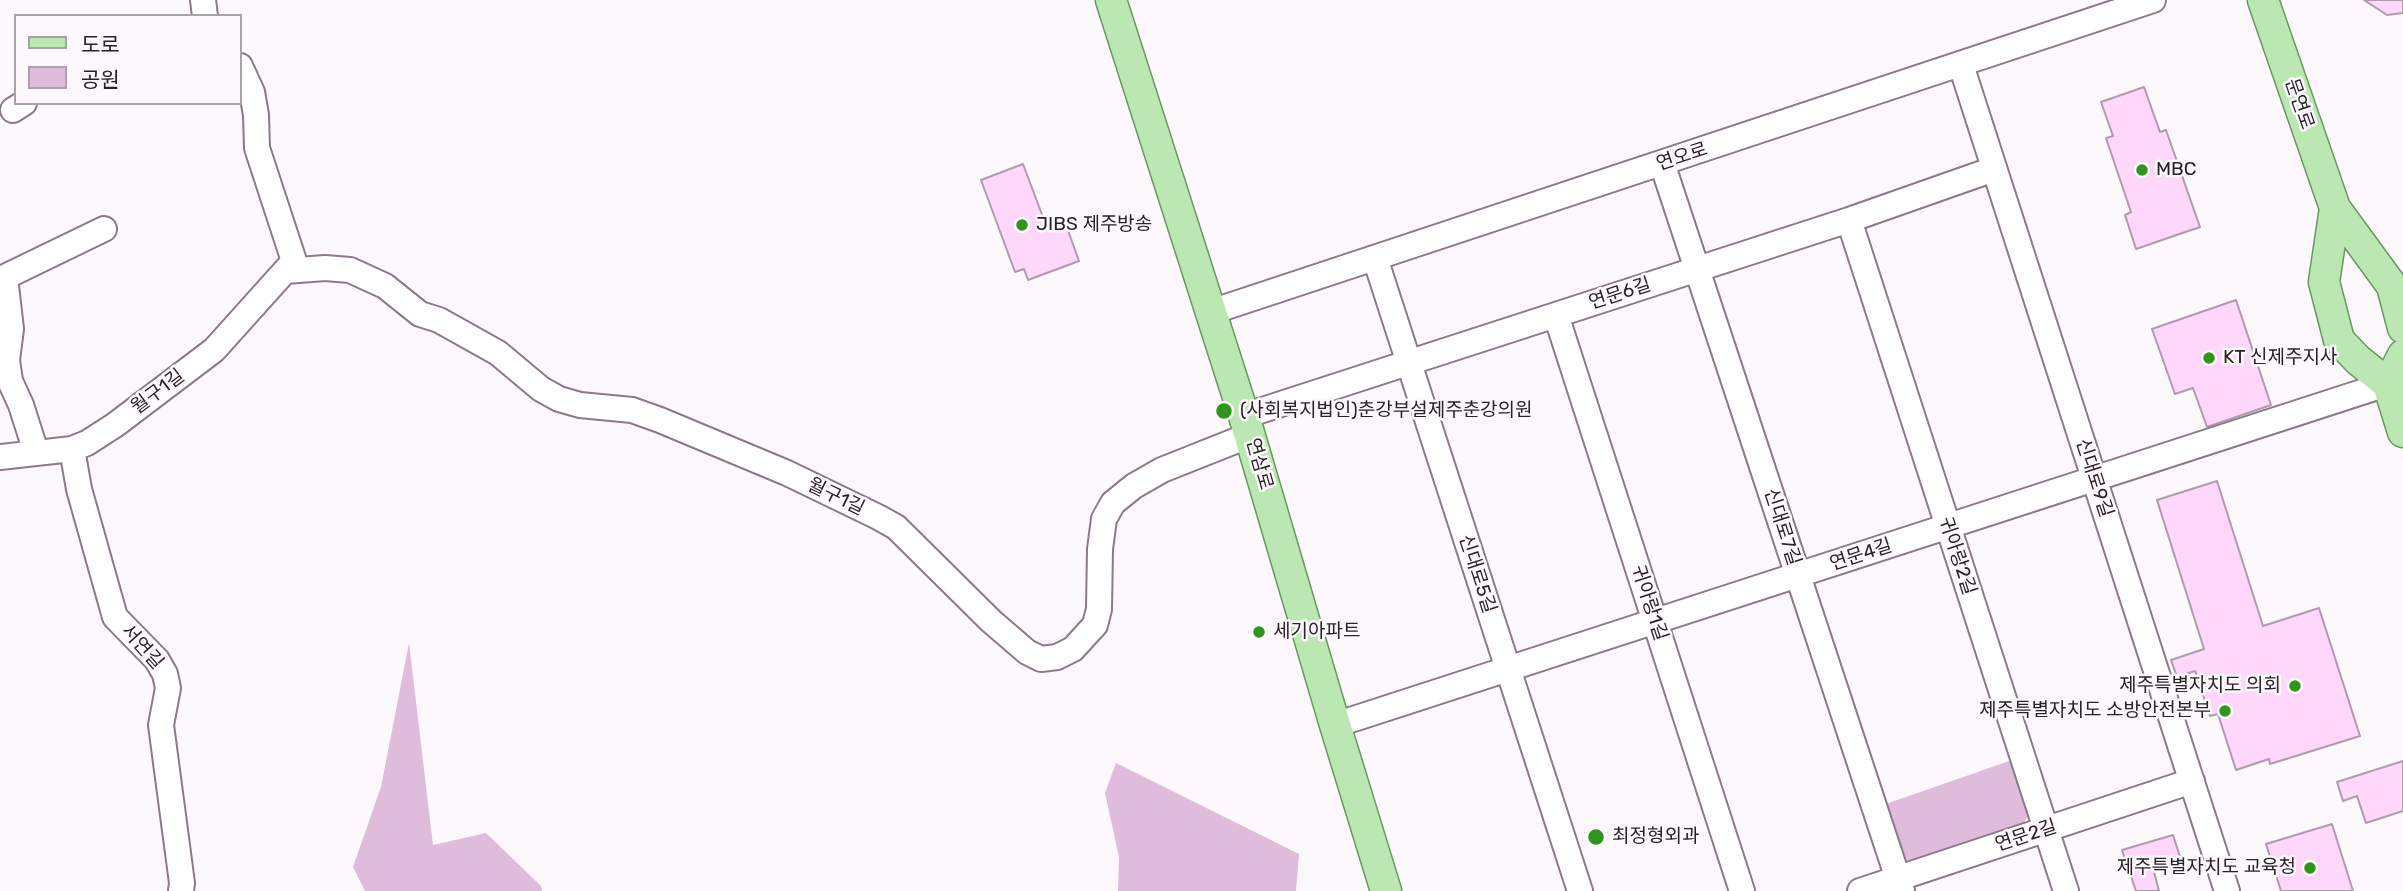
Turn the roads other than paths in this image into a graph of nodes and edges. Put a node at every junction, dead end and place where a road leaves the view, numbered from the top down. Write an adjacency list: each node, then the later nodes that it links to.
1 (1111, 0): 14 (main road, 연삼로)
2 (2153, 0): 4 (street, 연오로)
3 (2263, 0): 8 (main road, 문연로)
4 (1961, 65): 6 (street, 연오로); 7 (street, 신대로9길)
5 (242, 70): 13 (street)
6 (1662, 163): 11 (street, 연오로); 12 (street, 신대로7길)
7 (1994, 169): 9 (street, 연문6길); 25 (street, 신대로9길)
8 (2335, 208): 16 (main road, 문연로); 19 (main road, 문연로)
9 (1849, 220): 12 (street, 연문6길); 26 (street, 귀아랑2길)
10 (104, 229): 23 (street)
11 (1375, 258): 14 (street, 연오로); 18 (street, 신대로5길)
12 (1697, 269): 15 (street, 연문6길); 27 (street, 신대로7길)
13 (285, 271): 20 (street, 월구1길); 22 (street, 월구1길)
14 (1210, 313): 20 (main road, 연삼로)
15 (1556, 315): 18 (street, 연문6길); 28 (street, 귀아랑1길)
16 (2403, 328)
17 (2403, 355): 19 (main road)
18 (1409, 362): 20 (street, 연문6길); 29 (street, 신대로5길)
19 (2395, 382): 21 (main road); 25 (street, 연문4길)
20 (1247, 425): 30 (main road, 연삼로)
21 (2403, 432)
22 (72, 449): 23 (street, 월구1길); 34 (street, 서연길)
23 (36, 452): 24 (street, 월구1길)
24 (0, 457)
25 (2094, 479): 26 (street, 연문4길); 31 (street, 신대로9길)
26 (1948, 526): 27 (street, 연문4길); 32 (street, 귀아랑2길)
27 (1798, 575): 28 (street, 연문4길); 33 (street, 신대로7길)
28 (1655, 622): 29 (street, 연문4길); 37 (street, 귀아랑1길)
29 (1508, 669): 30 (street, 연문4길); 36 (street, 신대로5길)
30 (1335, 725): 35 (main road, 연삼로)
31 (2192, 781): 32 (street, 연문2길); 40 (street, 신대로9길)
32 (2046, 829): 33 (street, 연문2길); 39 (street, 귀아랑2길)
33 (1900, 885): 38 (street, 연문2길)
34 (181, 891)
35 (1386, 891)
36 (1580, 891)
37 (1742, 891)
38 (1860, 891)
39 (2066, 891)
40 (2227, 891)

